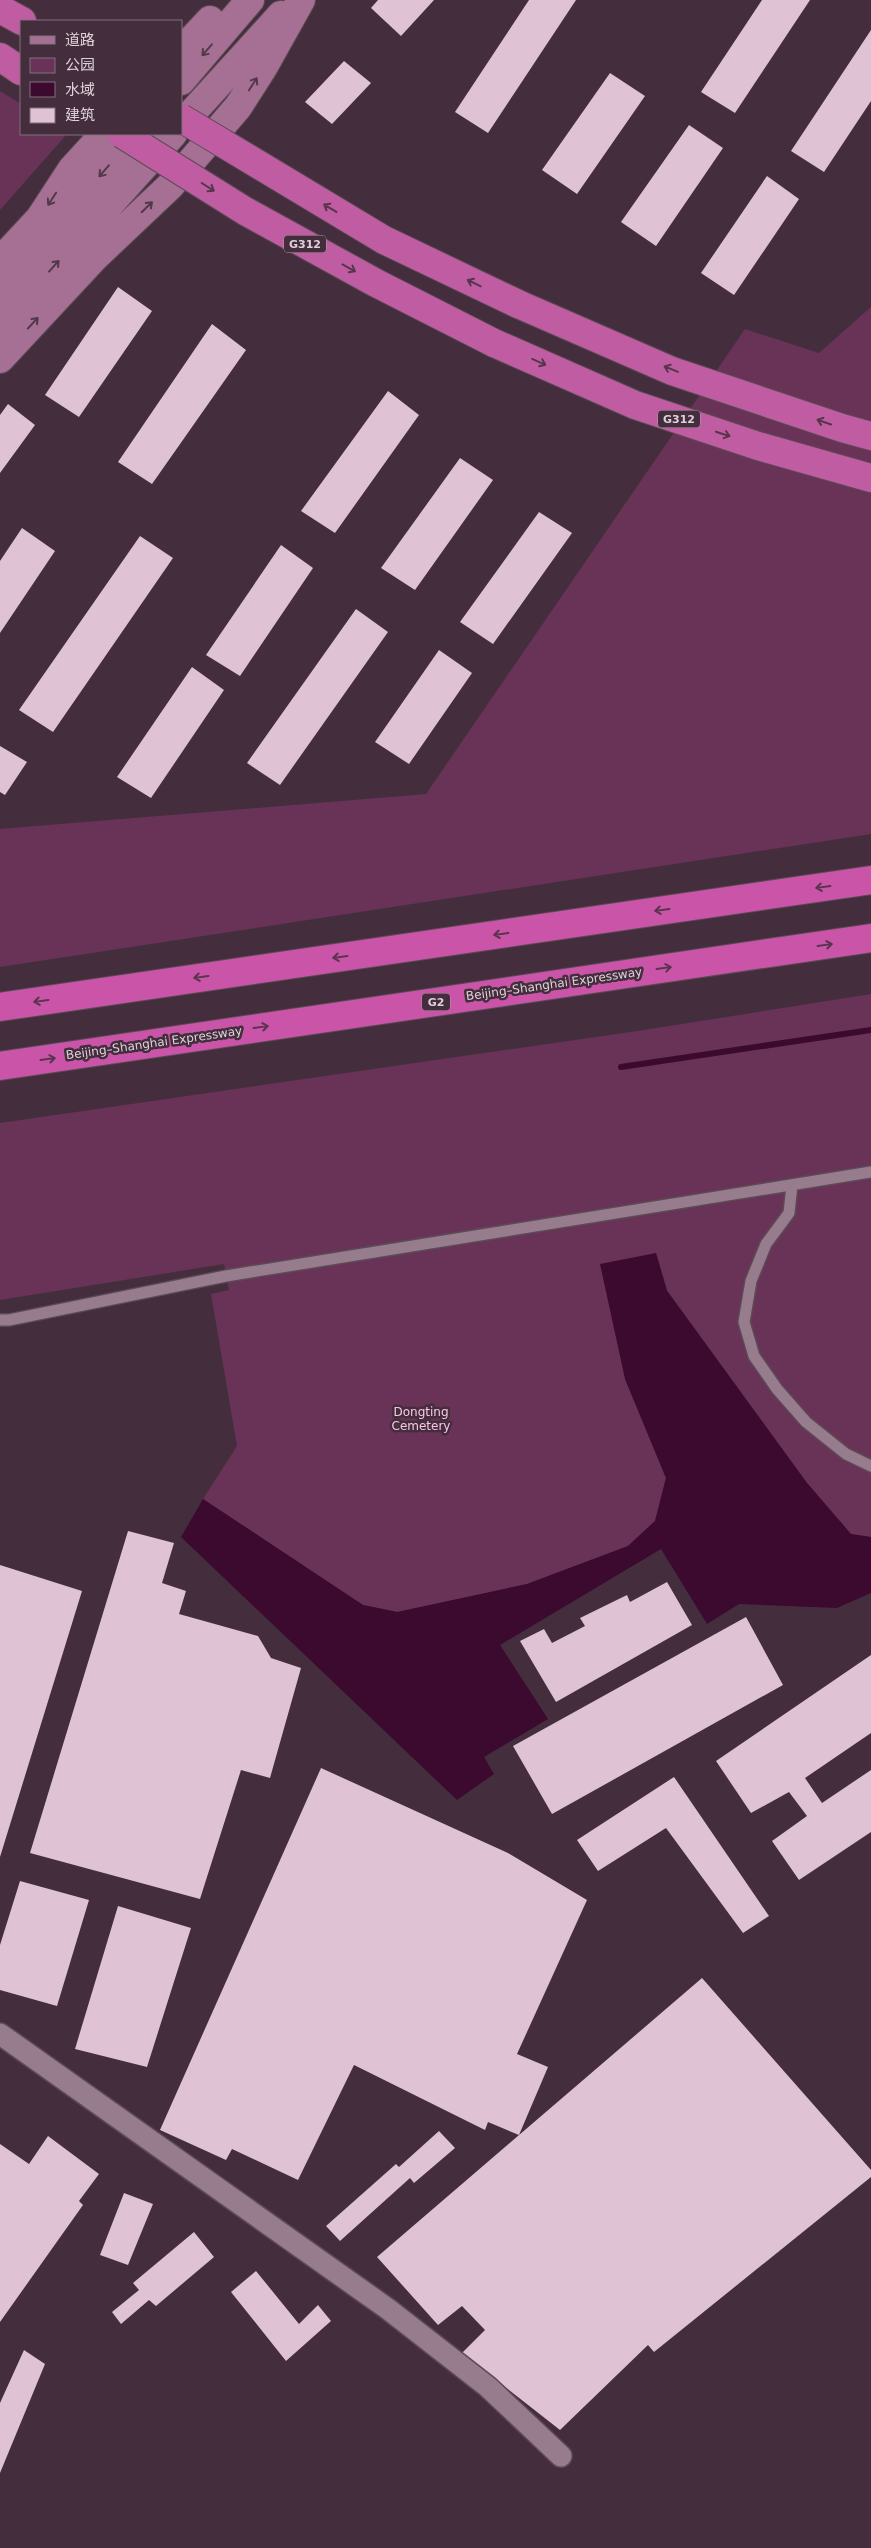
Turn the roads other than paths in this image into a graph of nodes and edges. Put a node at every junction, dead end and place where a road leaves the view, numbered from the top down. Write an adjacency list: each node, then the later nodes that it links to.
1 (234, 0): 7 (main road)
2 (250, 0): 10 (main road, one-way to 10)
3 (294, 0): 12 (main road)
4 (301, 0): 20 (main road, one-way to 4)
5 (0, 9): 6 (highway)
6 (20, 20)
7 (182, 50)
8 (0, 58): 9 (highway)
9 (20, 70)
10 (182, 80)
11 (182, 119): 21 (highway, one-way to 11, bridge)
12 (182, 124)
13 (103, 135): 17 (main road, one-way to 17)
14 (124, 135): 22 (highway, G312, one-way to 22, bridge)
15 (135, 135): 18 (main road, one-way to 18)
16 (172, 135): 18 (main road, one-way to 16)
17 (0, 261)
18 (8, 294): 19 (main road)
19 (0, 326)
20 (0, 359)
21 (871, 436)
22 (871, 478)
23 (871, 880): 25 (highway, one-way to 25)
24 (871, 938): 26 (highway, Beijing–Shanghai Expressway / G2, one-way to 24)
25 (0, 1007)
26 (0, 1066)
27 (871, 1172): 28 (lane)
28 (792, 1185): 29 (lane); 30 (lane)
29 (3, 1322)
30 (871, 1466)
31 (0, 2034): 32 (street)
32 (561, 2456)

